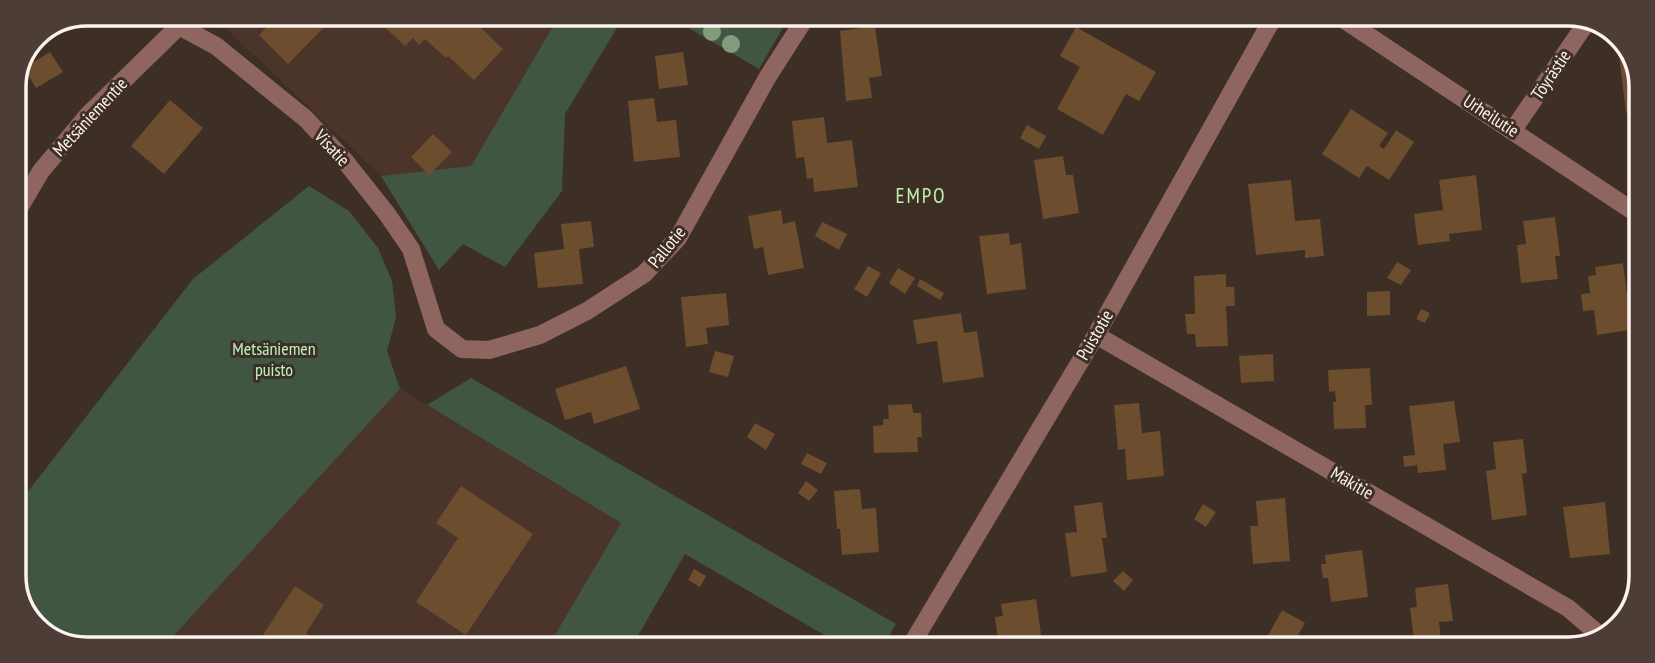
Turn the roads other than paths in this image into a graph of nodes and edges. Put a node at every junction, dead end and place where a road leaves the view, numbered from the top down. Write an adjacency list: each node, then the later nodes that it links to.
1 (168, 26): 8 (street, Metsäniementie)
2 (183, 26): 10 (street, Visatie)
3 (800, 26): 10 (street, Pallotie)
4 (1269, 26): 11 (street, Puistotie)
5 (1354, 26): 7 (street, Urheilutie)
6 (1583, 28): 7 (street, Töyrästie)
7 (1513, 130): 9 (street, Urheilutie)
8 (26, 197)
9 (1629, 208)
10 (436, 329)
11 (1096, 335): 12 (street, Mäkitie); 13 (street, Puistotie)
12 (1594, 631)
13 (915, 637)

